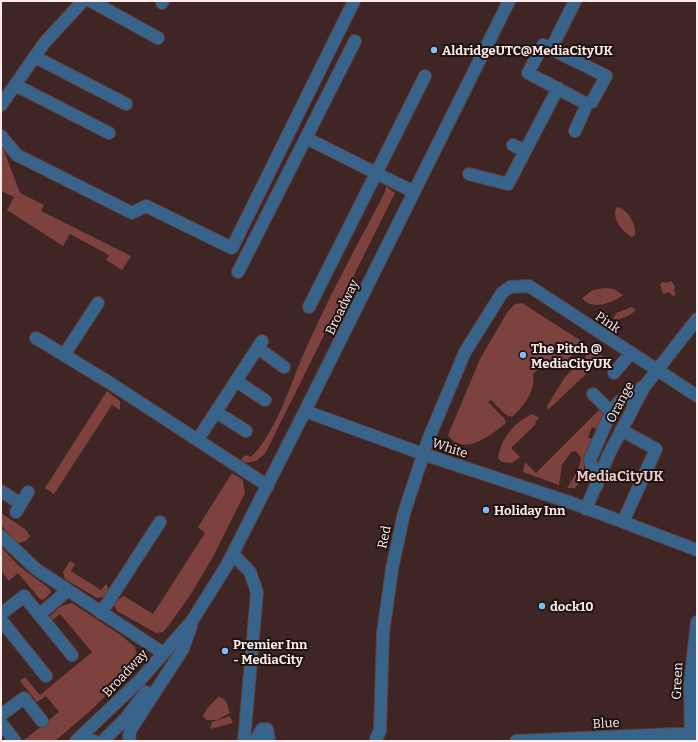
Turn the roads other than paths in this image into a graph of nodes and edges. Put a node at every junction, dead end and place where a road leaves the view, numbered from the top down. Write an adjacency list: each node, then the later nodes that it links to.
1 (83, 1): 9 (street)
2 (91, 1): 6 (street)
3 (354, 1): 18 (street)
4 (509, 1): 24 (street, Broadway)
5 (575, 1): 8 (street)
6 (158, 38)
7 (355, 41): 19 (street)
8 (552, 49): 12 (street); 14 (street)
9 (35, 57): 11 (street); 13 (street)
10 (425, 76): 22 (street)
11 (15, 85): 15 (street); 17 (street)
12 (558, 88): 14 (street); 21 (street)
13 (126, 104)
14 (587, 104): 16 (street)
15 (1, 105)
16 (575, 131)
17 (109, 133)
18 (1, 136)
19 (306, 138): 22 (street); 25 (street)
20 (513, 145): 21 (street)
21 (525, 151): 23 (street)
22 (376, 173): 24 (street); 28 (street)
23 (469, 174)
24 (414, 192): 42 (street, Broadway)
25 (238, 272)
26 (502, 293): 31 (street, Pink); 47 (street, Red)
27 (98, 304): 32 (street)
28 (308, 307)
29 (697, 319): 34 (street, Orange)
30 (36, 338): 32 (street)
31 (630, 354): 34 (street, Pink); 35 (street)
32 (64, 355): 46 (street)
33 (284, 366): 36 (street)
34 (656, 369): 37 (street, Orange); 39 (street, Pink)
35 (614, 373)
36 (236, 381): 40 (street); 41 (street)
37 (644, 387): 43 (street); 44 (street, Orange)
38 (593, 394): 43 (street)
39 (697, 396)
40 (265, 400)
41 (216, 412): 45 (street); 46 (street)
42 (305, 412): 47 (street, White); 49 (street, Broadway)
43 (612, 412): 48 (street)
44 (621, 430): 48 (street, Orange); 54 (street)
45 (246, 431)
46 (198, 439): 49 (street)
47 (423, 454): 52 (street, White); 73 (street, Red)
48 (597, 485): 52 (street, Orange)
49 (268, 486): 57 (street, Broadway)
50 (1, 491): 51 (street)
51 (28, 492)
52 (586, 509): 54 (street, White)
53 (160, 522): 59 (street)
54 (623, 522): 56 (street)
55 (1, 536): 58 (street)
56 (697, 550)
57 (233, 554): 63 (street, Broadway); 81 (street)
58 (67, 591): 59 (street); 61 (street)
59 (101, 613): 66 (street)
60 (1, 614): 61 (street)
61 (39, 615): 67 (street)
62 (1, 620): 68 (street)
63 (192, 621): 65 (street, Broadway); 66 (street, Broadway)
64 (697, 622): 72 (street, Green)
65 (186, 639): 79 (street, Broadway); 80 (street, Broadway)
66 (163, 653): 76 (street, Broadway)
67 (72, 655)
68 (46, 676)
69 (1, 716): 70 (street)
70 (42, 721)
71 (1, 723): 75 (street)
72 (693, 736): 74 (street, Blue)
73 (376, 740)
74 (529, 740): 84 (street, Blue)
75 (16, 741)
76 (76, 741)
77 (91, 741): 78 (street)
78 (94, 741)
79 (103, 741)
80 (130, 741)
81 (244, 741)
82 (255, 741): 83 (street)
83 (269, 741)
84 (516, 741)

